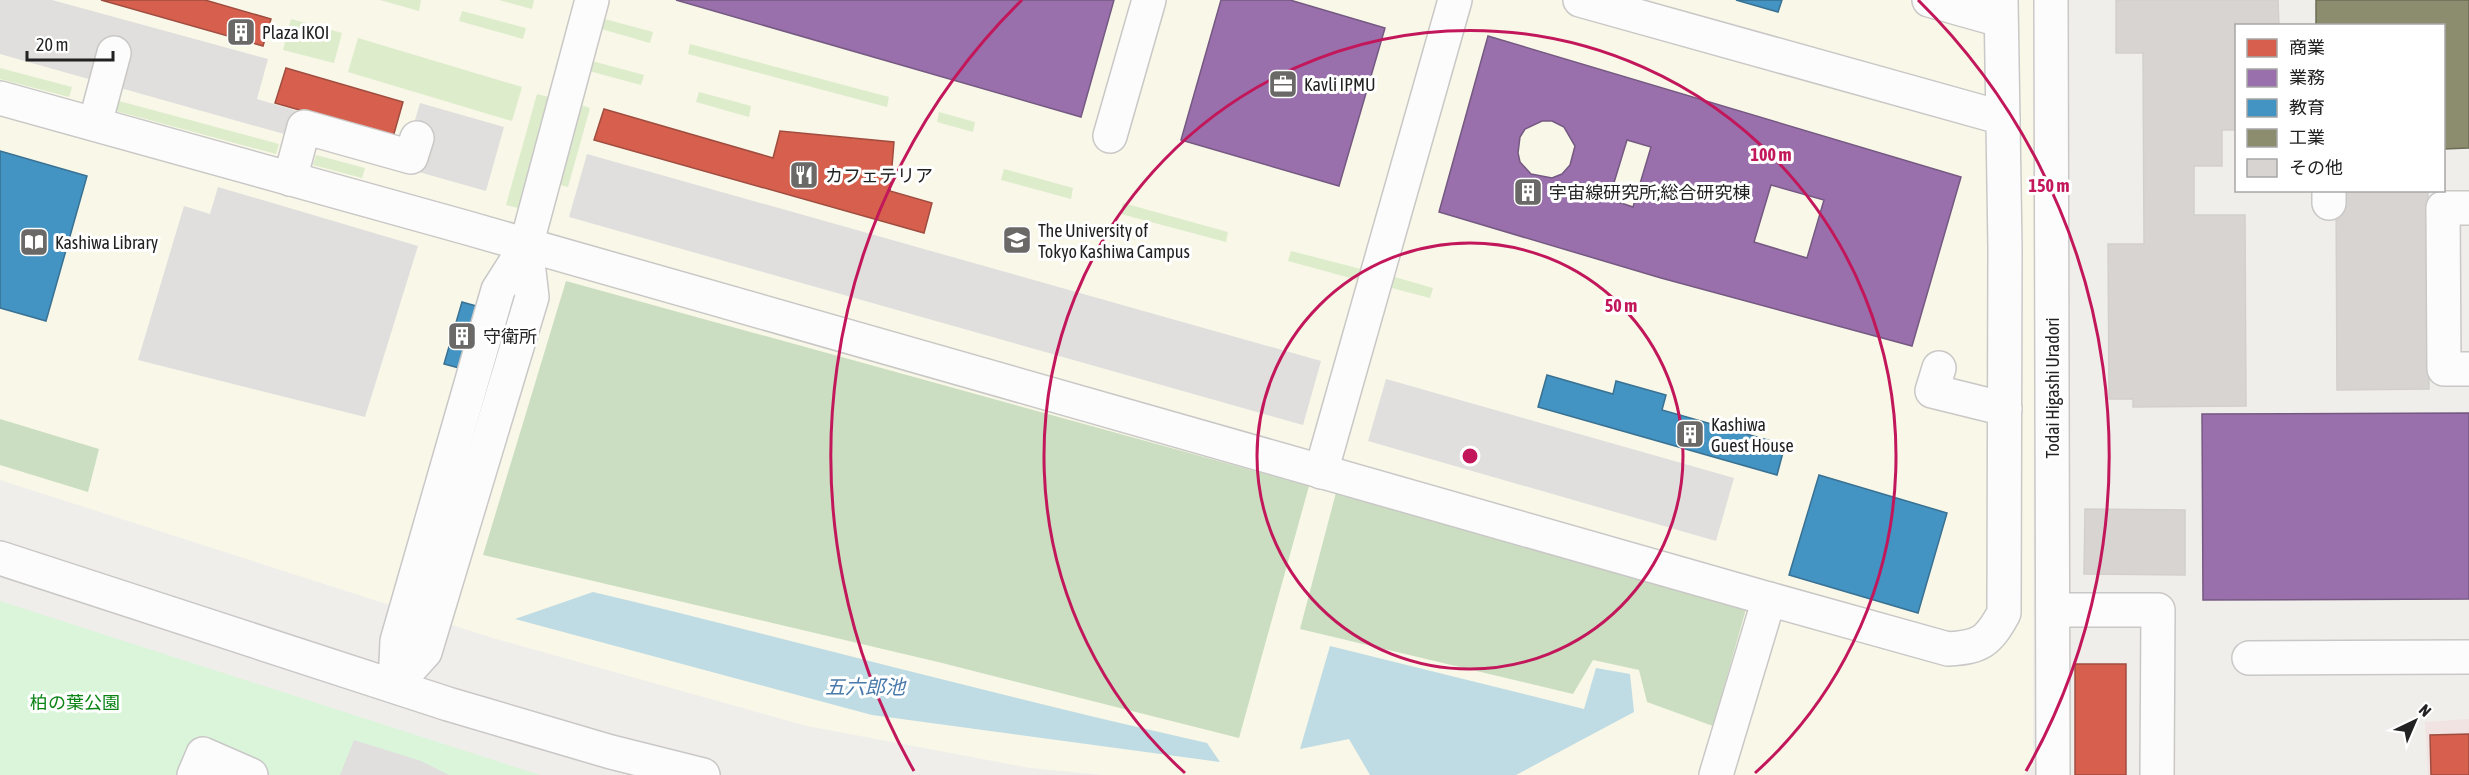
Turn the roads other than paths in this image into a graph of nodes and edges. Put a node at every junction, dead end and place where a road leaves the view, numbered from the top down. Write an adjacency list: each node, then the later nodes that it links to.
1 (592, 0): 16 (street)
2 (1149, 0): 12 (street)
3 (1455, 0): 20 (street)
4 (1580, 0): 10 (street)
5 (1929, 0): 7 (street)
6 (2051, 0): 23 (street, Todai Higashi Uradori)
7 (2001, 10): 10 (street)
8 (114, 53): 11 (street)
9 (0, 98): 11 (street)
10 (2002, 118): 19 (street)
11 (95, 124): 14 (street)
12 (1110, 136)
13 (417, 138): 14 (street)
14 (290, 179): 16 (street)
15 (2452, 202): 18 (street)
16 (526, 246): 20 (street); 26 (street)
17 (1939, 368): 19 (street)
18 (2469, 369)
19 (2005, 409): 22 (street)
20 (1320, 472): 22 (street)
21 (0, 558): 26 (street)
22 (1769, 599): 30 (street)
23 (2053, 610): 31 (street, Todai Higashi Uradori); 32 (street)
24 (2469, 657): 25 (street)
25 (2249, 658)
26 (395, 685): 29 (street)
27 (194, 775): 28 (street)
28 (251, 775)
29 (703, 775)
30 (1716, 775)
31 (2054, 775)
32 (2157, 775)

